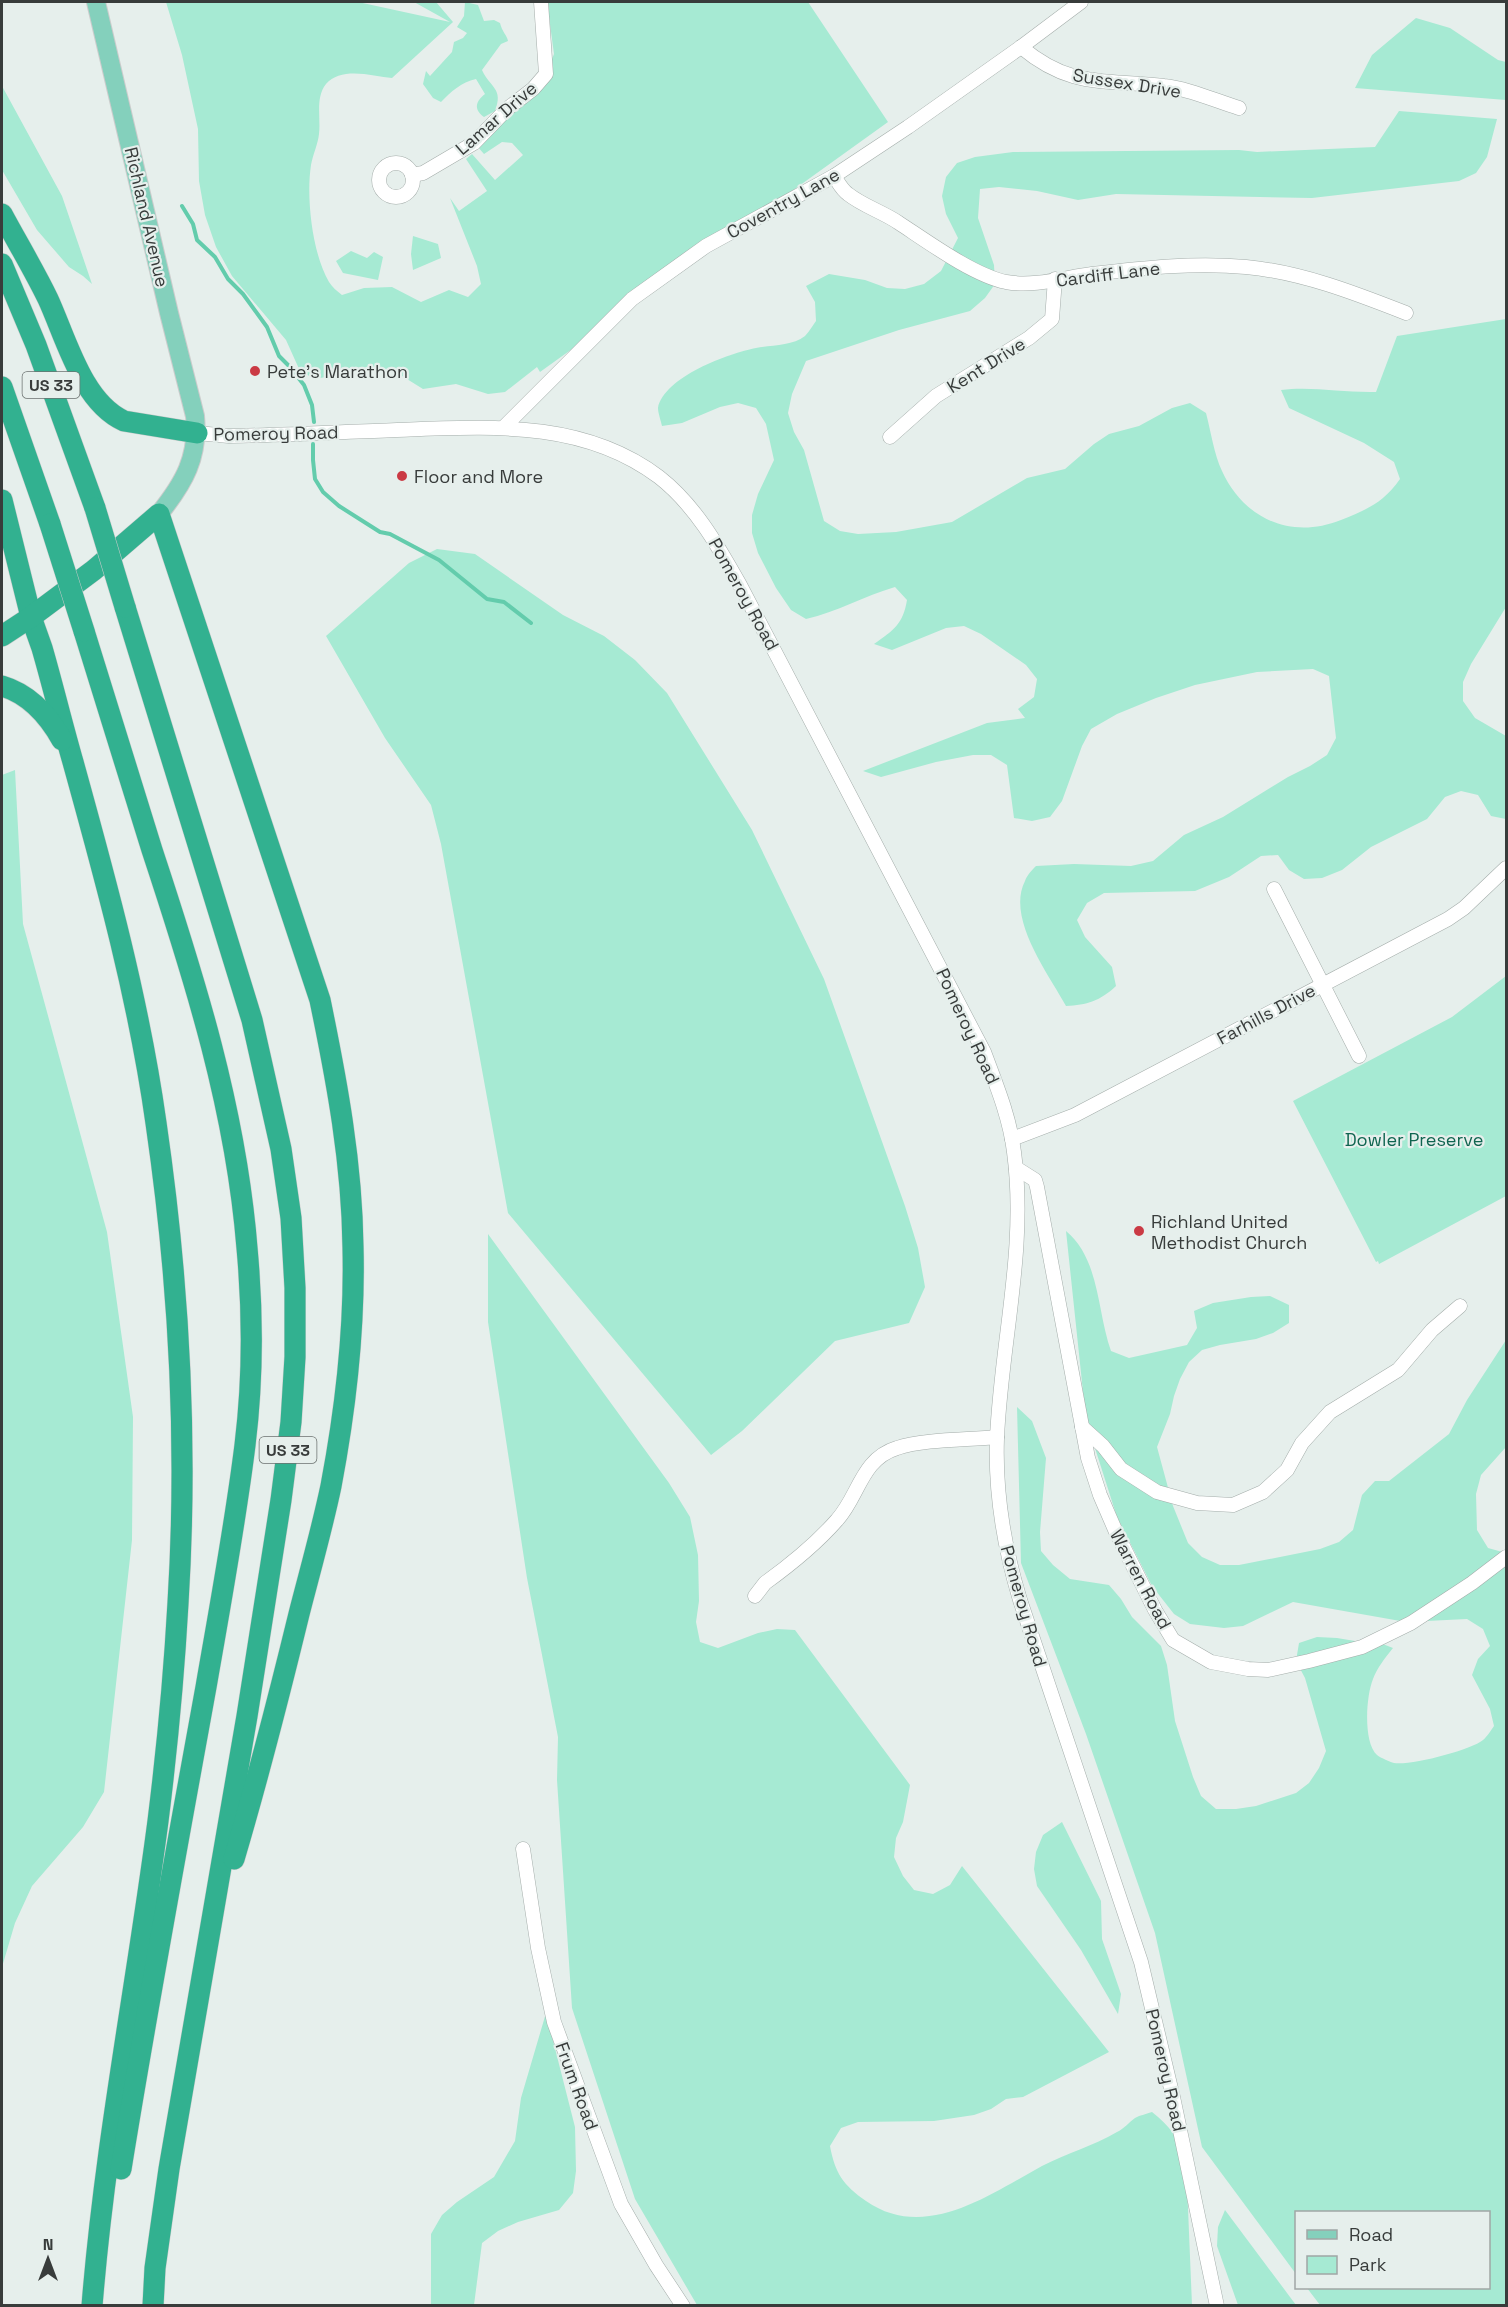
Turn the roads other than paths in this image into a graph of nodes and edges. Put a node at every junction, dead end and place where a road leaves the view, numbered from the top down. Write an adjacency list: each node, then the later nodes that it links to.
1 (96, 2): 14 (main road, Richland Avenue)
2 (541, 2): 6 (street, Lamar Drive)
3 (1081, 2): 4 (street, Coventry Lane)
4 (1021, 47): 5 (street, Sussex Drive); 7 (street, Coventry Lane)
5 (1239, 108)
6 (412, 175)
7 (834, 176): 10 (street, Cardiff Lane); 13 (street, Coventry Lane)
8 (2, 214): 14 (highway)
9 (2, 264): 34 (highway, US 33, bridge)
10 (1055, 279): 11 (street, Cardiff Lane); 15 (street, Kent Drive)
11 (1406, 313)
12 (2, 387): 36 (highway, US 33, bridge)
13 (504, 427): 14 (street, Pomeroy Road); 26 (street, Pomeroy Road)
14 (197, 433): 17 (main road)
15 (890, 437)
16 (2, 500): 18 (highway)
17 (159, 514): 18 (highway); 34 (highway)
18 (31, 617): 19 (highway); 21 (highway)
19 (2, 636)
20 (2, 686): 21 (highway)
21 (73, 761): 35 (highway)
22 (1506, 868): 24 (street, Farhills Drive)
23 (1274, 889): 24 (street)
24 (1323, 984): 25 (street); 26 (street, Farhills Drive)
25 (1359, 1056)
26 (1012, 1139): 27 (street, Pomeroy Road)
27 (1016, 1168): 29 (street, Warren Road); 30 (street, Pomeroy Road)
28 (1460, 1306): 29 (street)
29 (1082, 1427): 31 (street, Warren Road)
30 (997, 1437): 32 (street); 39 (street, Pomeroy Road)
31 (1506, 1557)
32 (755, 1596)
33 (523, 1849): 38 (street, Frum Road)
34 (206, 1955): 37 (highway, US 33)
35 (92, 2306)
36 (104, 2306)
37 (153, 2306)
38 (683, 2306)
39 (1217, 2306)

